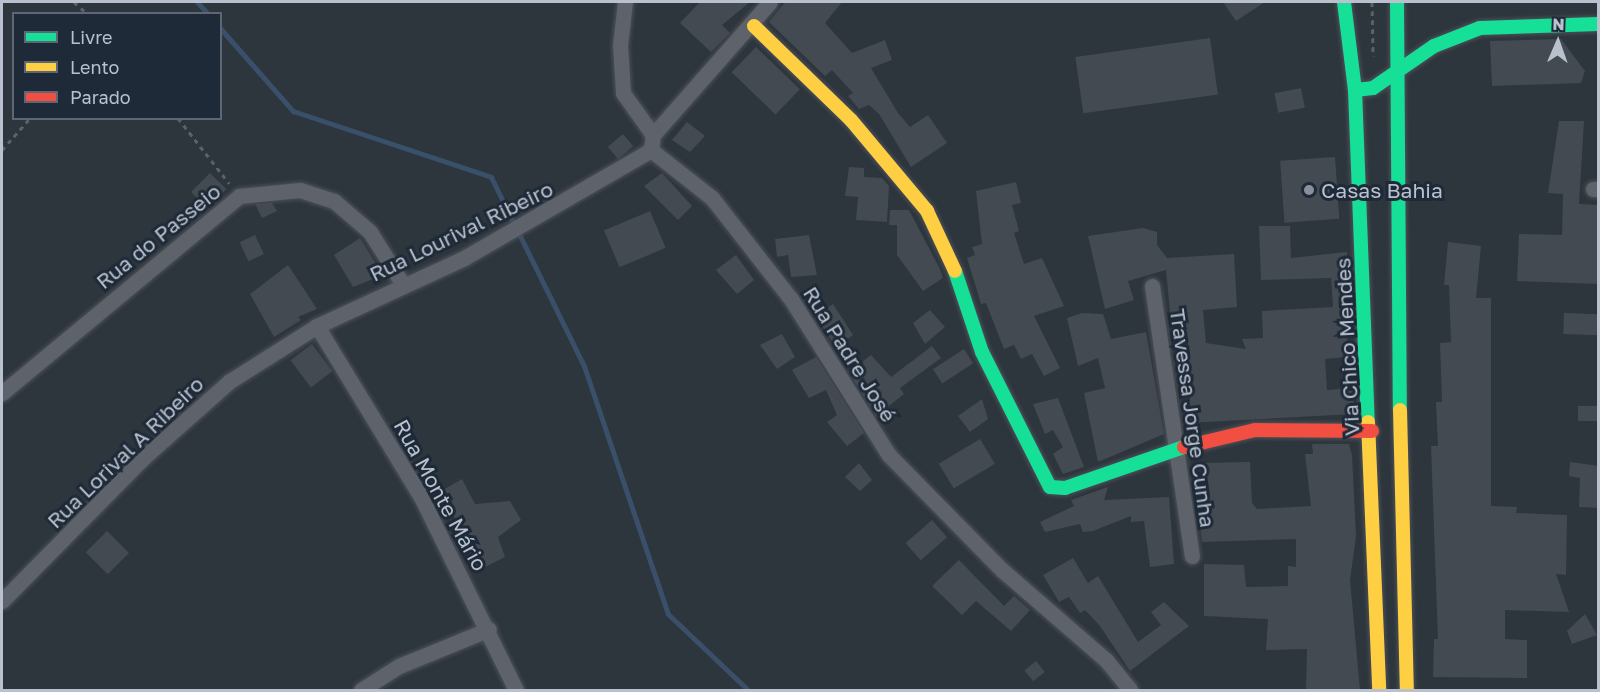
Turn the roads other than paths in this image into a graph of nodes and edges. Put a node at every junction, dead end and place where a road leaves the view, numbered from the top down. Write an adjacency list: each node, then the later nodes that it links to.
1 (625, 2): 9 (street, Rua Padre José)
2 (770, 2): 6 (street, Rua Lourival Ribeiro)
3 (1344, 2): 8 (main road, Via Chico Mendes)
4 (1397, 2): 7 (main road)
5 (1599, 24): 7 (main road)
6 (754, 26): 9 (street, Rua Lourival Ribeiro); 15 (main road)
7 (1397, 73): 8 (main road); 23 (main road)
8 (1355, 90): 14 (main road, Via Chico Mendes)
9 (652, 143): 10 (street, Rua Lourival Ribeiro); 21 (street, Rua Padre José)
10 (402, 283): 12 (street, Rua Lourival Ribeiro); 13 (street, Rua do Passeio)
11 (1152, 286): 15 (street, Travessa Jorge Cunha)
12 (317, 326): 17 (street, Rua Lorival A Ribeiro); 18 (street, Rua Monte Mário)
13 (2, 393)
14 (1372, 431): 15 (main road); 22 (main road, Via Chico Mendes)
15 (1178, 448): 16 (street, Travessa Jorge Cunha)
16 (1192, 556)
17 (2, 601)
18 (489, 629): 19 (street); 20 (street, Rua Monte Mário)
19 (361, 690)
20 (516, 690)
21 (1130, 690)
22 (1379, 690)
23 (1407, 690)

